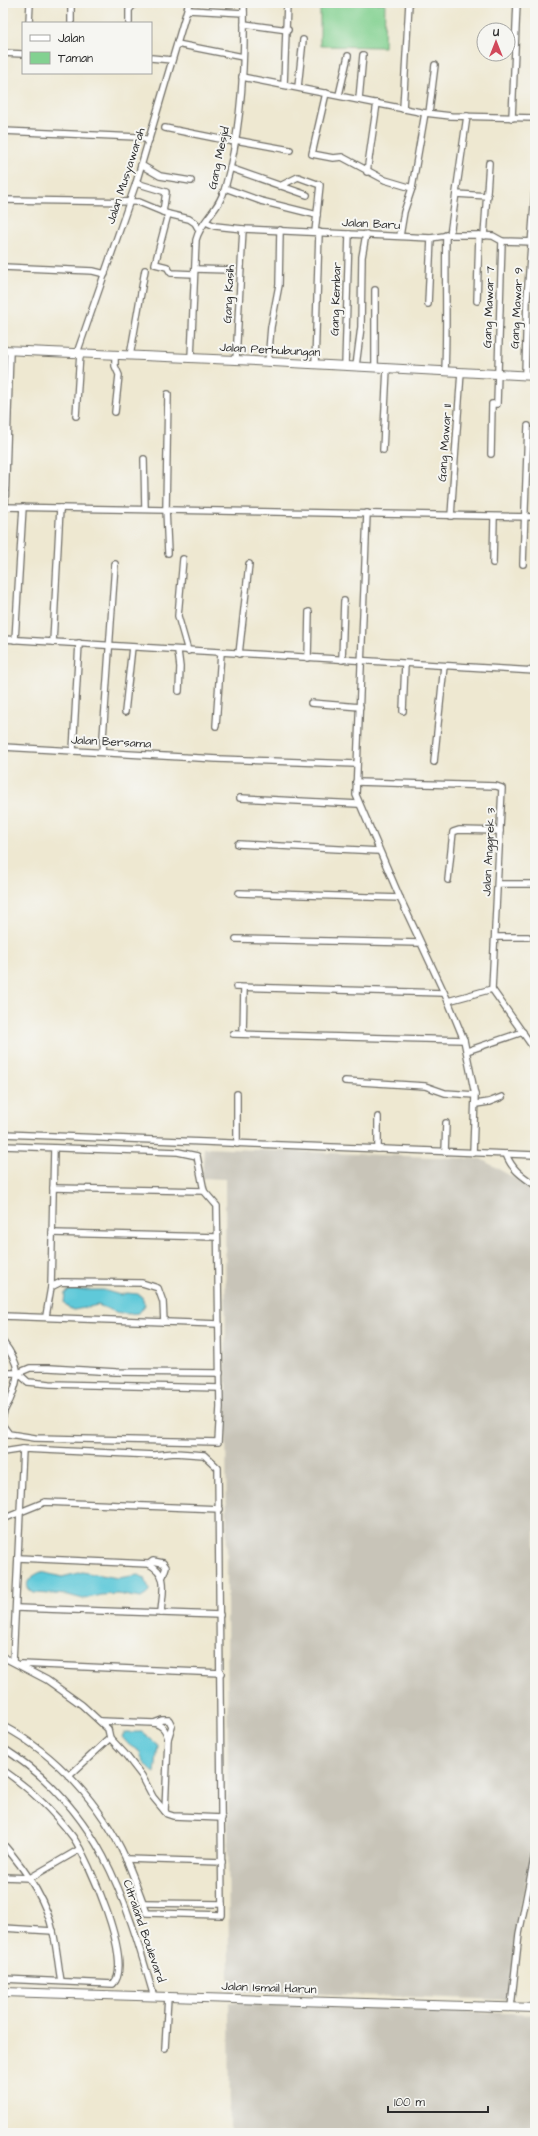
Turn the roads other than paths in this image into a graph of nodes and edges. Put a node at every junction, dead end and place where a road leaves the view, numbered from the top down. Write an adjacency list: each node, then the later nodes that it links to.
1 (30, 3): 11 (street)
2 (71, 3): 12 (street)
3 (135, 3): 13 (street)
4 (189, 3): 9 (street, Jalan Musyawarah)
5 (244, 3): 10 (street, Gang Mesjid)
6 (288, 3): 15 (street)
7 (409, 3): 33 (street)
8 (517, 3): 36 (street)
9 (188, 10): 10 (street); 17 (street, Jalan Musyawarah)
10 (244, 14): 14 (street, Gang Mesjid)
11 (29, 22)
12 (70, 22)
13 (129, 22)
14 (244, 24): 15 (street); 23 (street, Gang Mesjid)
15 (288, 30): 27 (street)
16 (303, 40): 28 (street)
17 (177, 44): 23 (street); 24 (street, Jalan Musyawarah)
18 (3, 53): 19 (street)
19 (22, 54)
20 (363, 55): 31 (street)
21 (348, 56): 30 (street)
22 (152, 58): 24 (street)
23 (242, 58): 26 (street, Gang Mesjid)
24 (172, 60): 40 (street, Jalan Musyawarah)
25 (435, 65): 34 (street)
26 (242, 77): 27 (street); 41 (street, Gang Mesjid)
27 (284, 84): 28 (street)
28 (298, 87): 29 (street)
29 (326, 93): 30 (street); 46 (street)
30 (339, 95): 31 (street)
31 (359, 99): 32 (street)
32 (377, 103): 33 (street); 46 (street)
33 (403, 109): 34 (street)
34 (427, 113): 35 (street); 51 (street)
35 (467, 116): 36 (street); 53 (street)
36 (512, 118): 37 (street)
37 (535, 118)
38 (165, 128): 41 (street)
39 (3, 131): 40 (street)
40 (149, 140): 44 (street, Jalan Musyawarah)
41 (235, 141): 42 (street); 45 (street, Gang Mesjid)
42 (290, 150)
43 (489, 163): 55 (street)
44 (141, 165): 47 (street); 48 (street, Jalan Musyawarah)
45 (230, 168): 49 (street); 50 (street, Gang Mesjid)
46 (366, 172): 51 (street)
47 (191, 181)
48 (136, 184): 57 (street, Jalan Musyawarah); 58 (street)
49 (280, 186): 54 (street); 59 (street)
50 (225, 188): 59 (street); 60 (street, Gang Mesjid)
51 (412, 188): 69 (street)
52 (535, 191): 72 (street, Gang Mawar 9)
53 (456, 194): 55 (street); 67 (street)
54 (308, 195)
55 (488, 196): 68 (street)
56 (3, 200): 57 (street)
57 (130, 202): 58 (street); 77 (street, Jalan Musyawarah)
58 (165, 213): 62 (street); 76 (street)
59 (317, 215): 64 (street)
60 (206, 222): 61 (street, Jalan Baru); 62 (street, Gang Mesjid)
61 (243, 229): 63 (street, Jalan Baru); 86 (street, Gang Kasih)
62 (199, 230): 76 (street)
63 (280, 230): 64 (street, Jalan Baru); 87 (street)
64 (317, 232): 65 (street, Jalan Baru); 88 (street)
65 (349, 234): 66 (street, Jalan Baru); 89 (street, Gang Kembar)
66 (366, 234): 69 (street, Jalan Baru); 90 (street)
67 (448, 235): 68 (street, Jalan Baru); 70 (street, Jalan Baru); 93 (street)
68 (482, 235): 71 (street, Jalan Baru); 79 (street)
69 (400, 236): 70 (street, Jalan Baru)
70 (431, 238): 80 (street)
71 (502, 240): 72 (street, Jalan Baru); 95 (street, Gang Mawar 7)
72 (533, 242): 96 (street, Gang Mawar 9)
73 (3, 267): 77 (street)
74 (145, 270): 84 (street)
75 (230, 270): 76 (street)
76 (194, 272): 85 (street)
77 (105, 274): 82 (street, Jalan Musyawarah)
78 (375, 290): 91 (street)
79 (477, 300)
80 (428, 304)
81 (7, 351): 82 (main road, Jalan Perhubungan); 105 (street)
82 (79, 353): 83 (main road, Jalan Perhubungan); 100 (street, Jalan Musyawarah)
83 (115, 356): 84 (main road, Jalan Perhubungan); 99 (street)
84 (130, 356): 85 (main road, Jalan Perhubungan)
85 (191, 358): 86 (main road, Jalan Perhubungan)
86 (236, 360): 87 (main road, Jalan Perhubungan)
87 (268, 362): 88 (main road, Jalan Perhubungan)
88 (315, 365): 89 (main road, Jalan Perhubungan)
89 (345, 366): 90 (main road, Jalan Perhubungan)
90 (356, 366): 91 (main road, Jalan Perhubungan)
91 (375, 367): 92 (main road, Jalan Perhubungan)
92 (387, 368): 93 (main road, Jalan Perhubungan); 102 (street)
93 (445, 371): 94 (main road, Jalan Perhubungan)
94 (460, 372): 95 (main road, Jalan Perhubungan); 111 (street, Gang Mawar 11)
95 (498, 374): 96 (main road, Jalan Perhubungan); 103 (street, Gang Mawar 7)
96 (525, 375): 97 (main road, Jalan Perhubungan)
97 (535, 376)
98 (168, 394): 109 (street)
99 (115, 412)
100 (76, 416)
101 (528, 426): 112 (street)
102 (383, 450)
103 (492, 454)
104 (144, 460): 108 (street)
105 (4, 507): 106 (street)
106 (22, 508): 107 (street); 124 (street)
107 (60, 508): 108 (street); 125 (street)
108 (141, 509): 109 (street)
109 (166, 509): 110 (street); 115 (street)
110 (367, 513): 111 (street); 134 (street)
111 (451, 516): 113 (street)
112 (524, 516): 113 (street); 114 (street); 120 (street)
113 (494, 517): 117 (street)
114 (535, 517)
115 (168, 553)
116 (183, 559): 129 (street)
117 (493, 563)
118 (115, 564): 127 (street)
119 (249, 564): 131 (street)
120 (523, 564)
121 (344, 601): 133 (street)
122 (309, 612): 132 (street)
123 (3, 639): 124 (street)
124 (15, 640): 125 (street)
125 (53, 642): 126 (street)
126 (80, 643): 127 (street); 145 (street)
127 (110, 645): 128 (street); 146 (street)
128 (132, 647): 129 (street); 142 (street)
129 (183, 651): 130 (street); 138 (street)
130 (221, 653): 131 (street); 143 (street)
131 (239, 654): 132 (street)
132 (308, 658): 133 (street)
133 (342, 660): 134 (street)
134 (361, 661): 135 (street); 140 (street)
135 (405, 664): 136 (street); 141 (street)
136 (444, 666): 137 (street); 147 (street)
137 (535, 671)
138 (179, 691)
139 (311, 703): 140 (street)
140 (360, 707): 148 (street)
141 (403, 711)
142 (125, 712)
143 (216, 726)
144 (3, 747): 145 (street, Jalan Bersama)
145 (73, 751): 146 (street, Jalan Bersama)
146 (102, 752): 148 (street, Jalan Bersama)
147 (434, 762)
148 (356, 764): 149 (street)
149 (356, 782): 151 (street); 152 (street, Jalan Anggrek 3)
150 (240, 798): 151 (street)
151 (358, 804): 154 (street)
152 (500, 831): 155 (street); 156 (street, Jalan Anggrek 3)
153 (238, 844): 154 (street)
154 (379, 851): 159 (street)
155 (448, 880)
156 (499, 884): 157 (street); 160 (street, Jalan Anggrek 3)
157 (535, 884)
158 (239, 893): 159 (street)
159 (400, 898): 163 (street)
160 (495, 937): 161 (street); 166 (street, Jalan Anggrek 3)
161 (528, 937)
162 (236, 939): 163 (street)
163 (420, 943): 167 (street)
164 (236, 988): 165 (street)
165 (244, 988): 167 (street); 171 (street)
166 (492, 989): 168 (street); 169 (street)
167 (444, 992): 168 (street)
168 (448, 1001): 172 (street)
169 (523, 1032): 173 (street); 174 (street)
170 (233, 1034): 171 (street)
171 (242, 1034): 172 (street)
172 (464, 1040): 174 (street)
173 (535, 1050)
174 (467, 1051): 177 (street)
175 (346, 1082): 177 (street)
176 (237, 1094): 183 (street)
177 (475, 1095): 179 (street)
178 (502, 1097): 179 (street)
179 (476, 1104): 188 (street)
180 (378, 1117): 186 (street)
181 (446, 1123): 187 (street)
182 (3, 1134): 183 (street)
183 (237, 1144): 186 (street)
184 (3, 1146): 185 (street)
185 (54, 1148): 192 (street); 193 (street)
186 (378, 1149): 187 (street)
187 (445, 1152): 188 (street)
188 (473, 1153): 189 (street)
189 (506, 1154): 190 (street); 191 (street)
190 (535, 1155)
191 (535, 1185)
192 (53, 1188): 193 (street); 194 (street)
193 (204, 1191): 195 (street)
194 (52, 1233): 195 (street); 196 (street)
195 (216, 1237): 200 (street)
196 (51, 1287): 198 (street); 199 (street)
197 (3, 1316): 198 (street)
198 (46, 1316): 199 (street)
199 (164, 1322): 200 (street)
200 (219, 1324): 204 (street)
201 (3, 1342): 203 (street)
202 (3, 1373): 203 (street)
203 (18, 1373): 204 (street); 205 (street); 206 (street)
204 (220, 1373): 205 (street)
205 (220, 1388): 207 (street)
206 (3, 1415)
207 (3, 1426)
208 (23, 1450): 209 (street); 210 (street); 211 (street)
209 (3, 1452)
210 (220, 1510): 211 (street); 216 (street)
211 (20, 1512): 212 (street); 213 (street)
212 (3, 1519)
213 (18, 1558): 214 (street); 215 (street)
214 (16, 1608): 215 (street); 218 (street)
215 (161, 1613): 216 (street)
216 (220, 1616): 219 (street)
217 (3, 1657): 218 (street)
218 (16, 1663): 219 (street); 220 (street)
219 (221, 1673): 229 (street)
220 (100, 1721): 221 (street); 223 (street)
221 (154, 1722): 224 (street); 224 (street)
222 (3, 1726): 227 (street)
223 (110, 1738): 227 (street); 228 (street)
224 (168, 1739): 228 (street)
225 (3, 1748): 244 (street, Citraland Boulevard)
226 (3, 1770): 231 (street)
227 (69, 1776): 233 (street)
228 (165, 1811): 229 (street)
229 (222, 1818): 234 (street)
230 (3, 1844): 236 (street)
231 (80, 1850): 236 (street); 242 (street)
232 (535, 1854): 246 (street)
233 (126, 1859): 234 (street); 237 (street)
234 (222, 1862): 238 (street)
235 (3, 1877): 236 (street)
236 (30, 1878): 240 (street)
237 (143, 1902): 238 (street); 238 (street)
238 (222, 1904)
239 (3, 1928): 240 (street)
240 (53, 1931): 242 (street)
241 (3, 1979): 242 (street)
242 (61, 1981)
243 (3, 1992): 244 (main road, Jalan Ismail Harun)
244 (154, 1997): 245 (main road, Jalan Ismail Harun)
245 (168, 1997): 246 (main road, Jalan Ismail Harun); 248 (street)
246 (511, 2008): 247 (main road, Jalan Ismail Harun)
247 (535, 2008)
248 (165, 2048)

